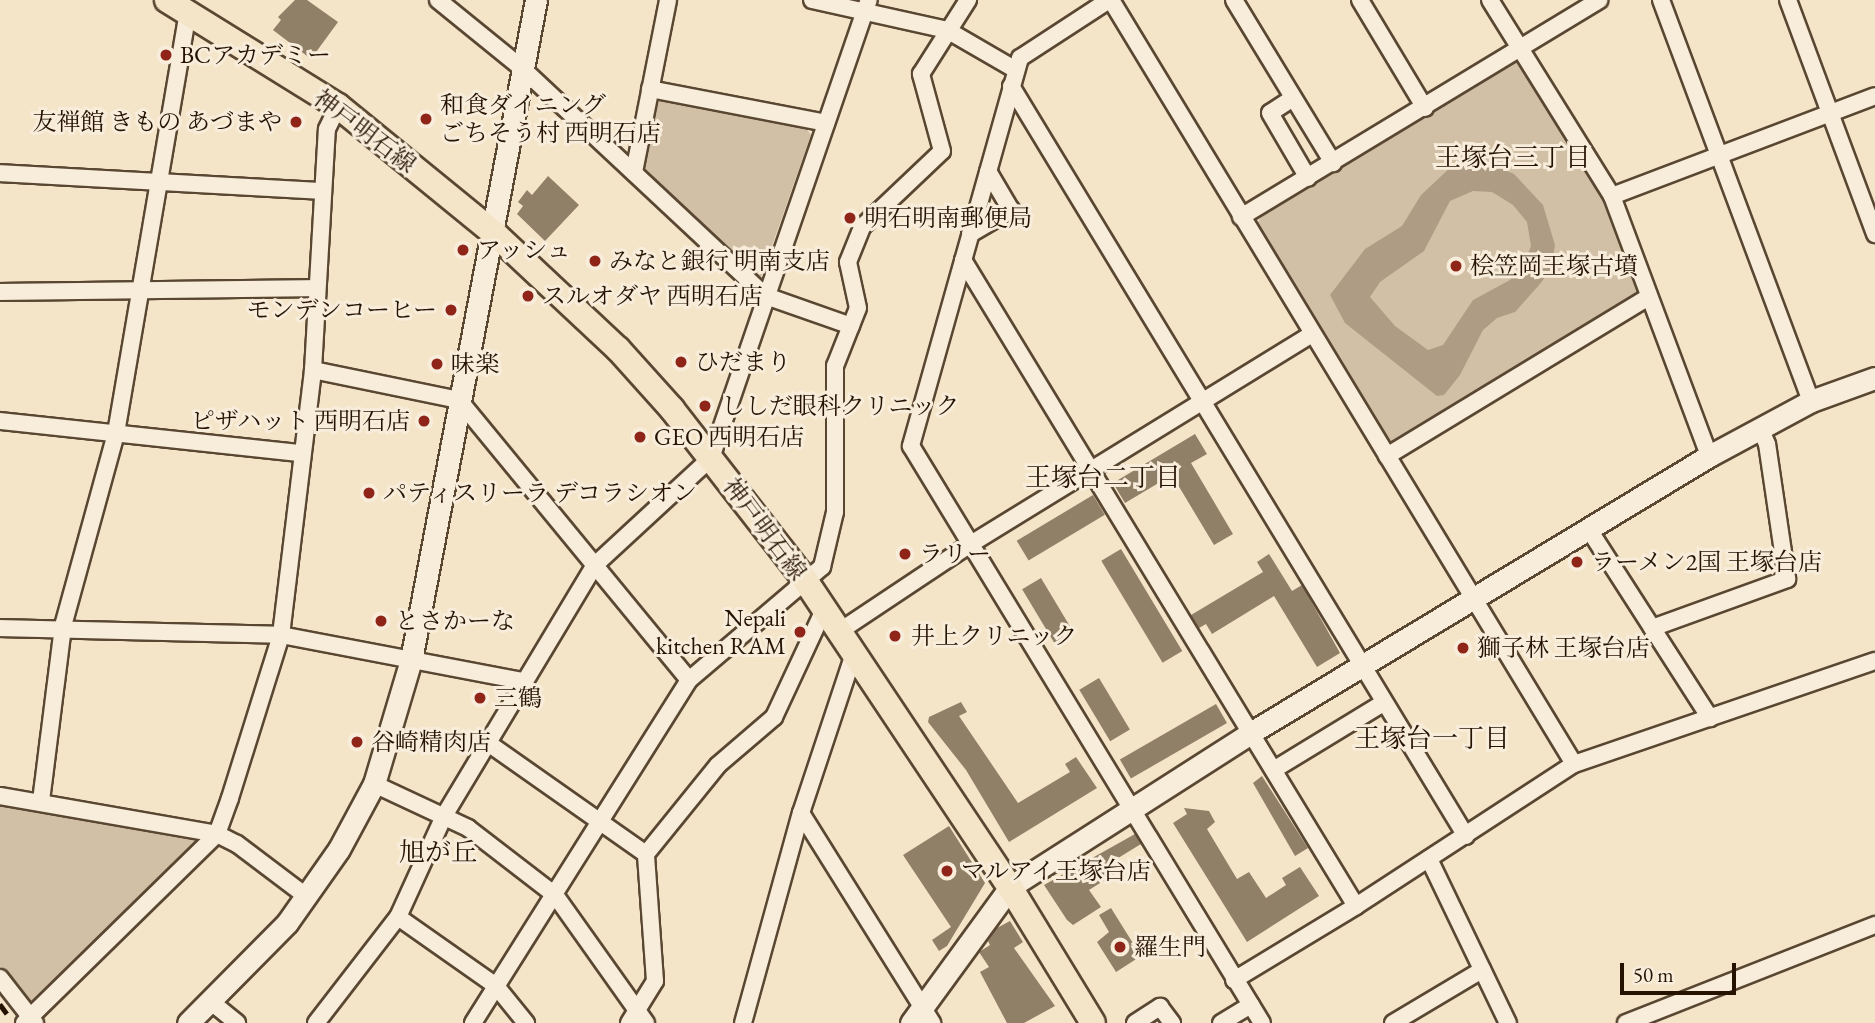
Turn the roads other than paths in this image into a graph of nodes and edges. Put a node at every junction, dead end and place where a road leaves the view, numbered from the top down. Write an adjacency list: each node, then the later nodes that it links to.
1 (438, 0): 17 (street)
2 (537, 0): 17 (street)
3 (668, 0): 20 (street)
4 (812, 0): 13 (street)
5 (968, 0): 15 (street)
6 (1110, 0): 18 (street); 36 (street)
7 (1234, 0): 22 (street)
8 (1360, 0): 24 (street)
9 (1490, 0): 16 (street)
10 (1599, 0): 16 (street)
11 (1661, 0): 27 (street)
12 (1793, 1): 25 (street)
13 (868, 5): 15 (street); 26 (street)
14 (178, 6): 23 (main road, 神戸明石線); 33 (street)
15 (947, 30): 18 (street); 46 (street)
16 (1519, 48): 24 (street); 35 (street)
17 (523, 69): 30 (street); 37 (street)
18 (1016, 70): 19 (street)
19 (1011, 86): 29 (street); 51 (street)
20 (650, 89): 26 (street); 30 (street)
21 (1875, 96): 25 (street)
22 (1293, 97): 28 (street); 32 (street)
23 (338, 106): 34 (street); 37 (main road, 神戸明石線)
24 (1425, 108): 28 (street)
25 (1830, 113): 27 (street); 39 (street)
26 (826, 123): 44 (street)
27 (1719, 154): 35 (street); 52 (street)
28 (1333, 163): 32 (street)
29 (988, 171): 38 (street); 38 (street)
30 (634, 172): 44 (street)
31 (0, 173): 33 (street)
32 (1308, 178): 36 (street)
33 (159, 182): 34 (street); 42 (street)
34 (320, 191): 41 (street)
35 (1612, 196): 45 (street)
36 (1241, 217): 47 (street)
37 (495, 234): 50 (street); 59 (main road, 神戸明石線)
38 (970, 234): 40 (street)
39 (1875, 234)
40 (963, 260): 60 (street); 62 (street)
41 (316, 288): 42 (street); 48 (street)
42 (141, 290): 43 (street); 55 (street)
43 (0, 292)
44 (766, 296): 46 (street); 59 (street)
45 (1648, 297): 57 (street); 58 (street)
46 (851, 326): 64 (street)
47 (1311, 335): 51 (street); 57 (street)
48 (313, 370): 50 (street); 56 (street)
49 (1875, 378): 52 (street)
50 (458, 400): 63 (street); 73 (street)
51 (1200, 401): 60 (street); 75 (street)
52 (1811, 401): 54 (street)
53 (0, 422): 55 (street)
54 (1760, 429): 58 (street); 69 (street)
55 (116, 433): 56 (street); 67 (street)
56 (300, 453): 71 (street)
57 (1387, 456): 65 (street)
58 (1709, 456): 61 (street)
59 (711, 458): 63 (street); 64 (main road, 神戸明石線)
60 (1089, 470): 62 (street); 80 (street)
61 (1588, 528): 65 (street); 69 (street)
62 (969, 545): 70 (street); 87 (street)
63 (595, 565): 76 (street); 77 (street)
64 (805, 580): 66 (main road, 神戸明石線); 76 (street)
65 (1474, 599): 75 (street); 82 (street)
66 (823, 611): 70 (main road, 神戸明石線); 93 (street)
67 (64, 626): 68 (street); 71 (street); 86 (street)
68 (0, 628)
69 (1652, 628): 79 (street)
70 (837, 632): 72 (main road, 神戸明石線)
71 (281, 635): 73 (street); 91 (street)
72 (854, 654): 88 (street); 95 (main road, 神戸明石線)
73 (411, 660): 77 (street); 84 (street)
74 (1875, 661): 79 (street)
75 (1361, 666): 78 (street); 80 (street)
76 (689, 680): 90 (street)
77 (522, 681): 81 (street)
78 (1384, 703): 83 (street); 92 (street)
79 (1710, 718): 82 (street)
80 (1252, 732): 83 (street); 87 (street)
81 (488, 743): 89 (street); 90 (street)
82 (1574, 764): 92 (street)
83 (1275, 769): 98 (street)
84 (374, 784): 89 (street); 97 (street)
85 (0, 796): 86 (street)
86 (41, 801): 91 (street)
87 (1129, 810): 95 (street); 103 (street)
88 (801, 813): 107 (street); 115 (street)
89 (444, 816): 96 (street); 99 (street)
90 (600, 822): 93 (street); 96 (street)
91 (217, 834): 97 (street); 109 (street)
92 (1466, 836): 94 (street)
93 (646, 854): 108 (street)
94 (1429, 859): 98 (street); 101 (street)
95 (1010, 887): 107 (street); 116 (main road, 神戸明石線)
96 (555, 895): 104 (street); 108 (street)
97 (306, 896): 105 (street)
98 (1356, 906): 103 (street)
99 (398, 917): 104 (street); 112 (street)
100 (1875, 925): 123 (street)
101 (1482, 970): 121 (street); 122 (street)
102 (0, 978): 109 (street)
103 (1234, 979): 106 (street)
104 (496, 986): 113 (street); 114 (street)
105 (210, 1001): 110 (street); 111 (street)
106 (1251, 1004): 119 (street); 120 (street)
107 (922, 1018)
108 (637, 1019)
109 (30, 1022)
110 (187, 1023)
111 (237, 1023)
112 (316, 1023)
113 (473, 1023)
114 (526, 1023)
115 (743, 1023)
116 (1093, 1023)
117 (1135, 1023): 118 (street)
118 (1172, 1023)
119 (1221, 1023)
120 (1262, 1023)
121 (1393, 1023)
122 (1508, 1023)
123 (1626, 1023)

